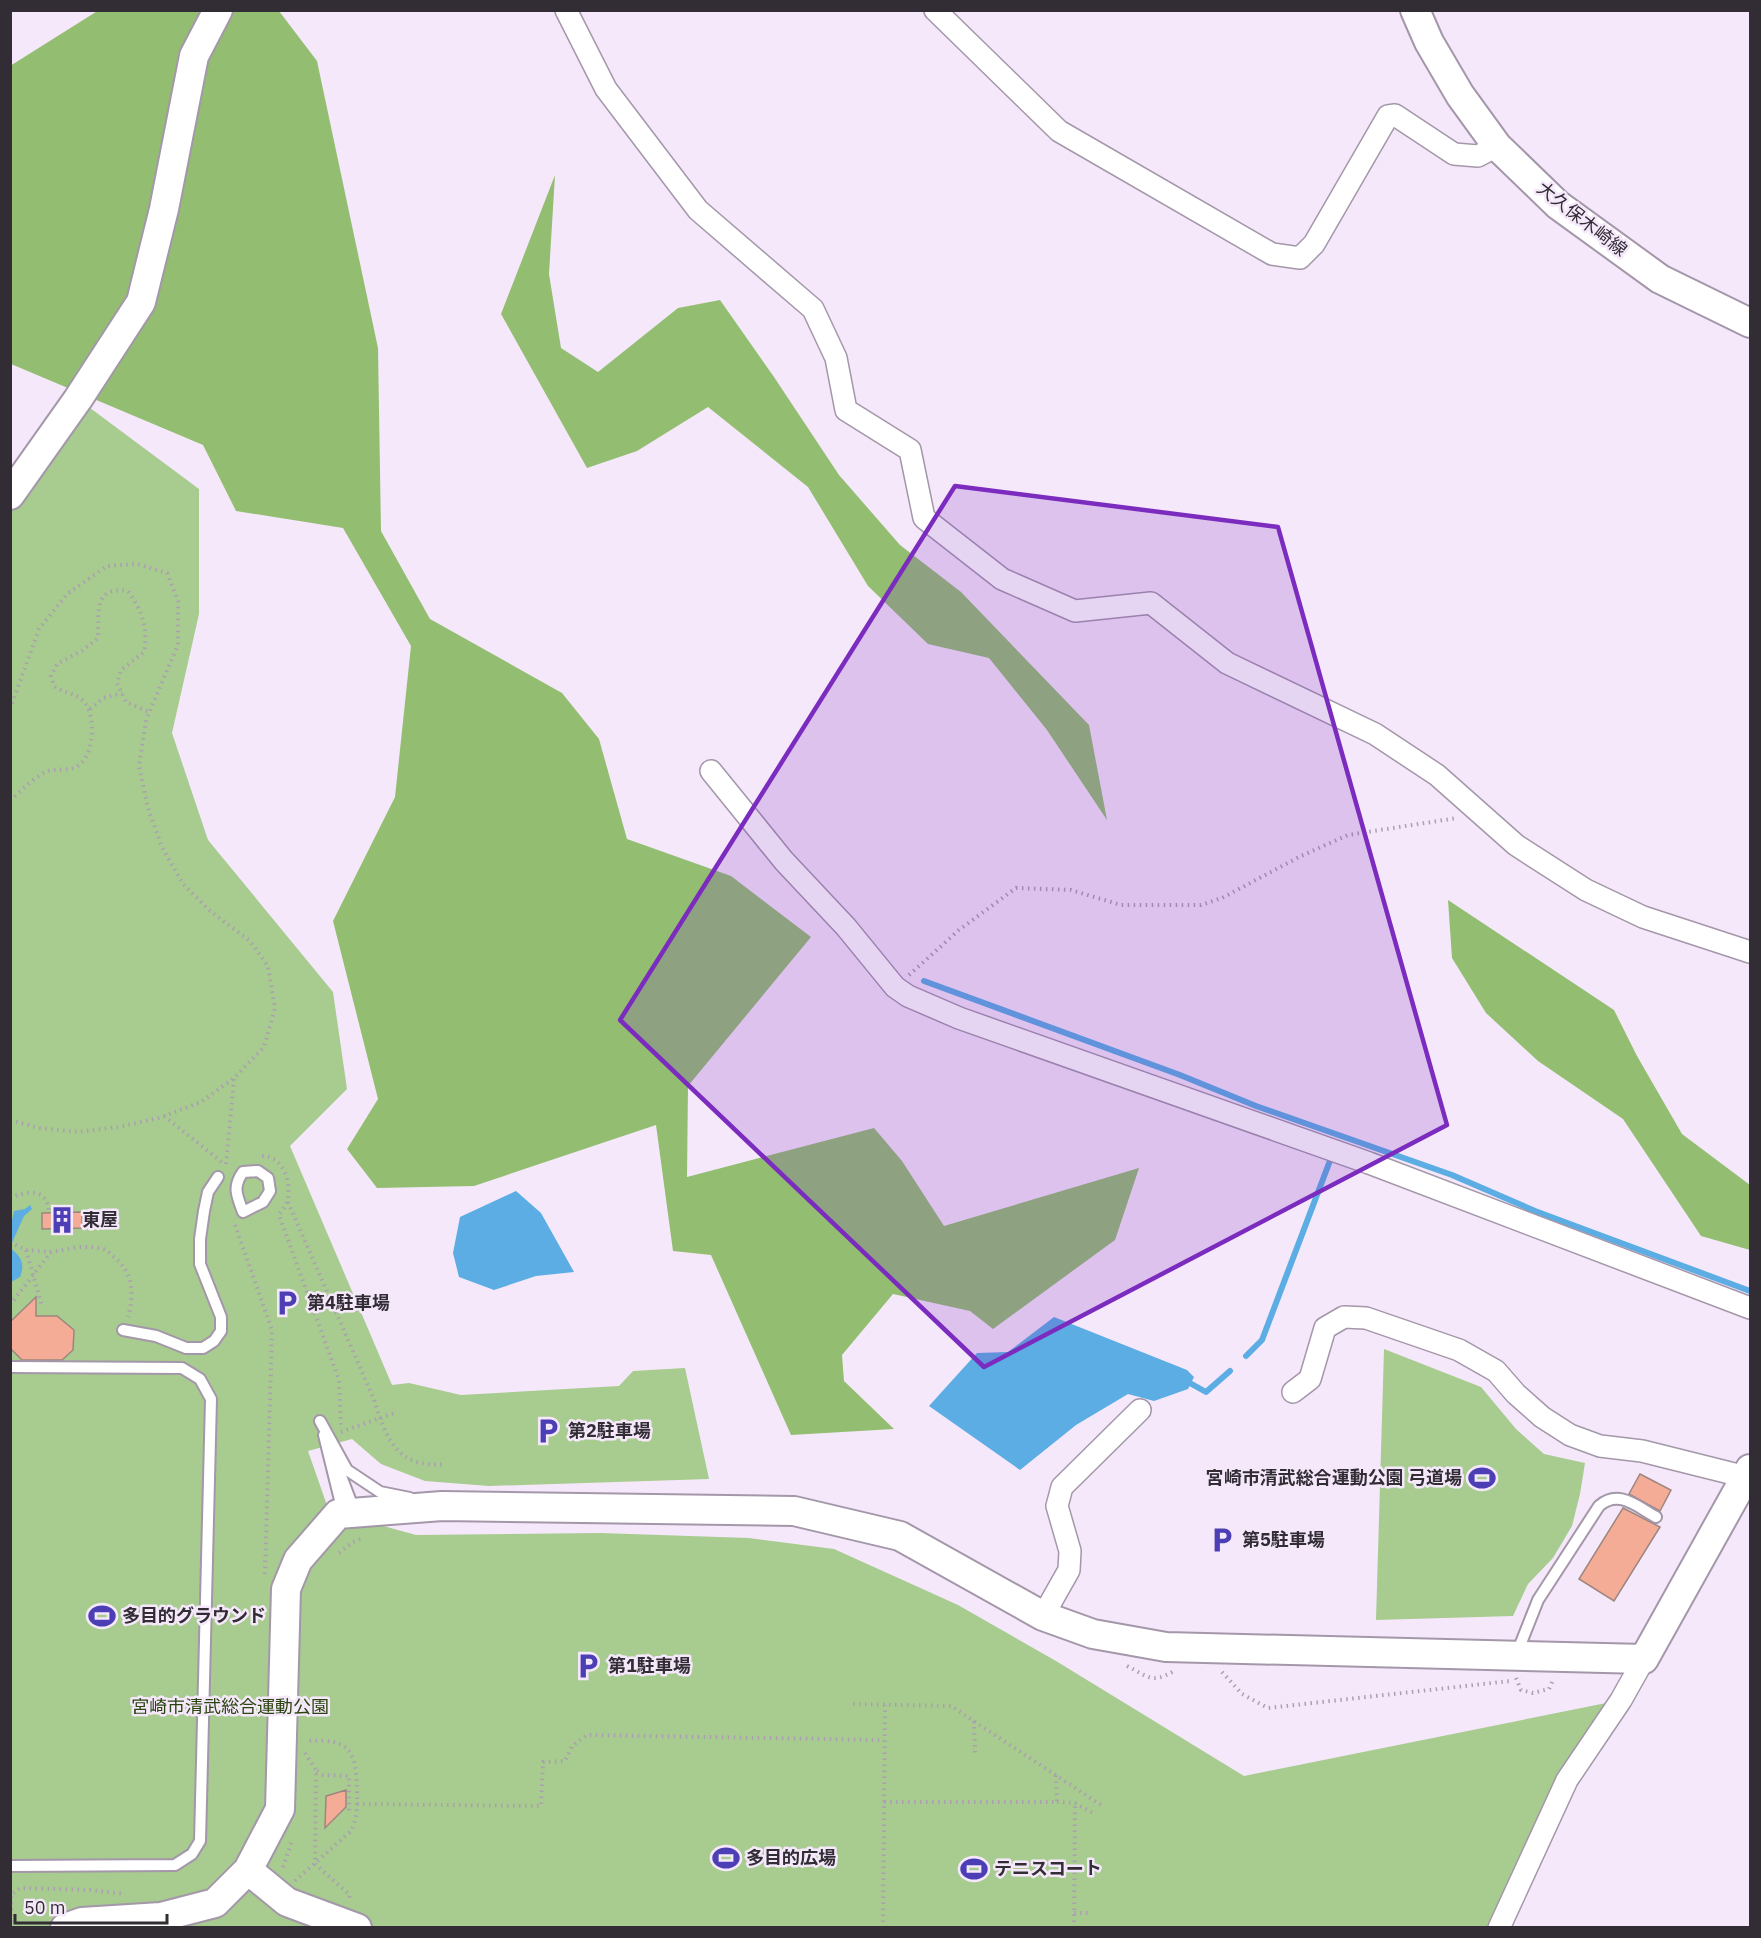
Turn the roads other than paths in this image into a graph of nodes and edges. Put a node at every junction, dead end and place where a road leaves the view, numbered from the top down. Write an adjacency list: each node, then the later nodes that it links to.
1 (218, 10): 7 (street)
2 (566, 10): 9 (street)
3 (935, 10): 5 (street)
4 (1415, 10): 5 (street, 大久保木崎線)
5 (1497, 146): 6 (street, 大久保木崎線)
6 (1750, 323)
7 (10, 495)
8 (711, 771): 11 (street)
9 (1750, 952)
10 (218, 1177): 12 (lane)
11 (1750, 1308)
12 (123, 1330)
13 (10, 1367): 24 (lane)
14 (1293, 1392): 17 (street)
15 (1140, 1410): 21 (street)
16 (320, 1421): 18 (lane); 20 (lane); 20 (lane)
17 (1748, 1473): 22 (street)
18 (442, 1506): 20 (street); 21 (street)
19 (1656, 1517): 23 (lane)
20 (354, 1521): 25 (street)
21 (1043, 1616): 23 (street)
22 (1644, 1659): 23 (street); 29 (street)
23 (1516, 1669)
24 (10, 1866)
25 (248, 1870): 26 (street); 28 (street)
26 (133, 1923): 27 (street)
27 (74, 1925)
28 (357, 1928)
29 (1499, 1928)

